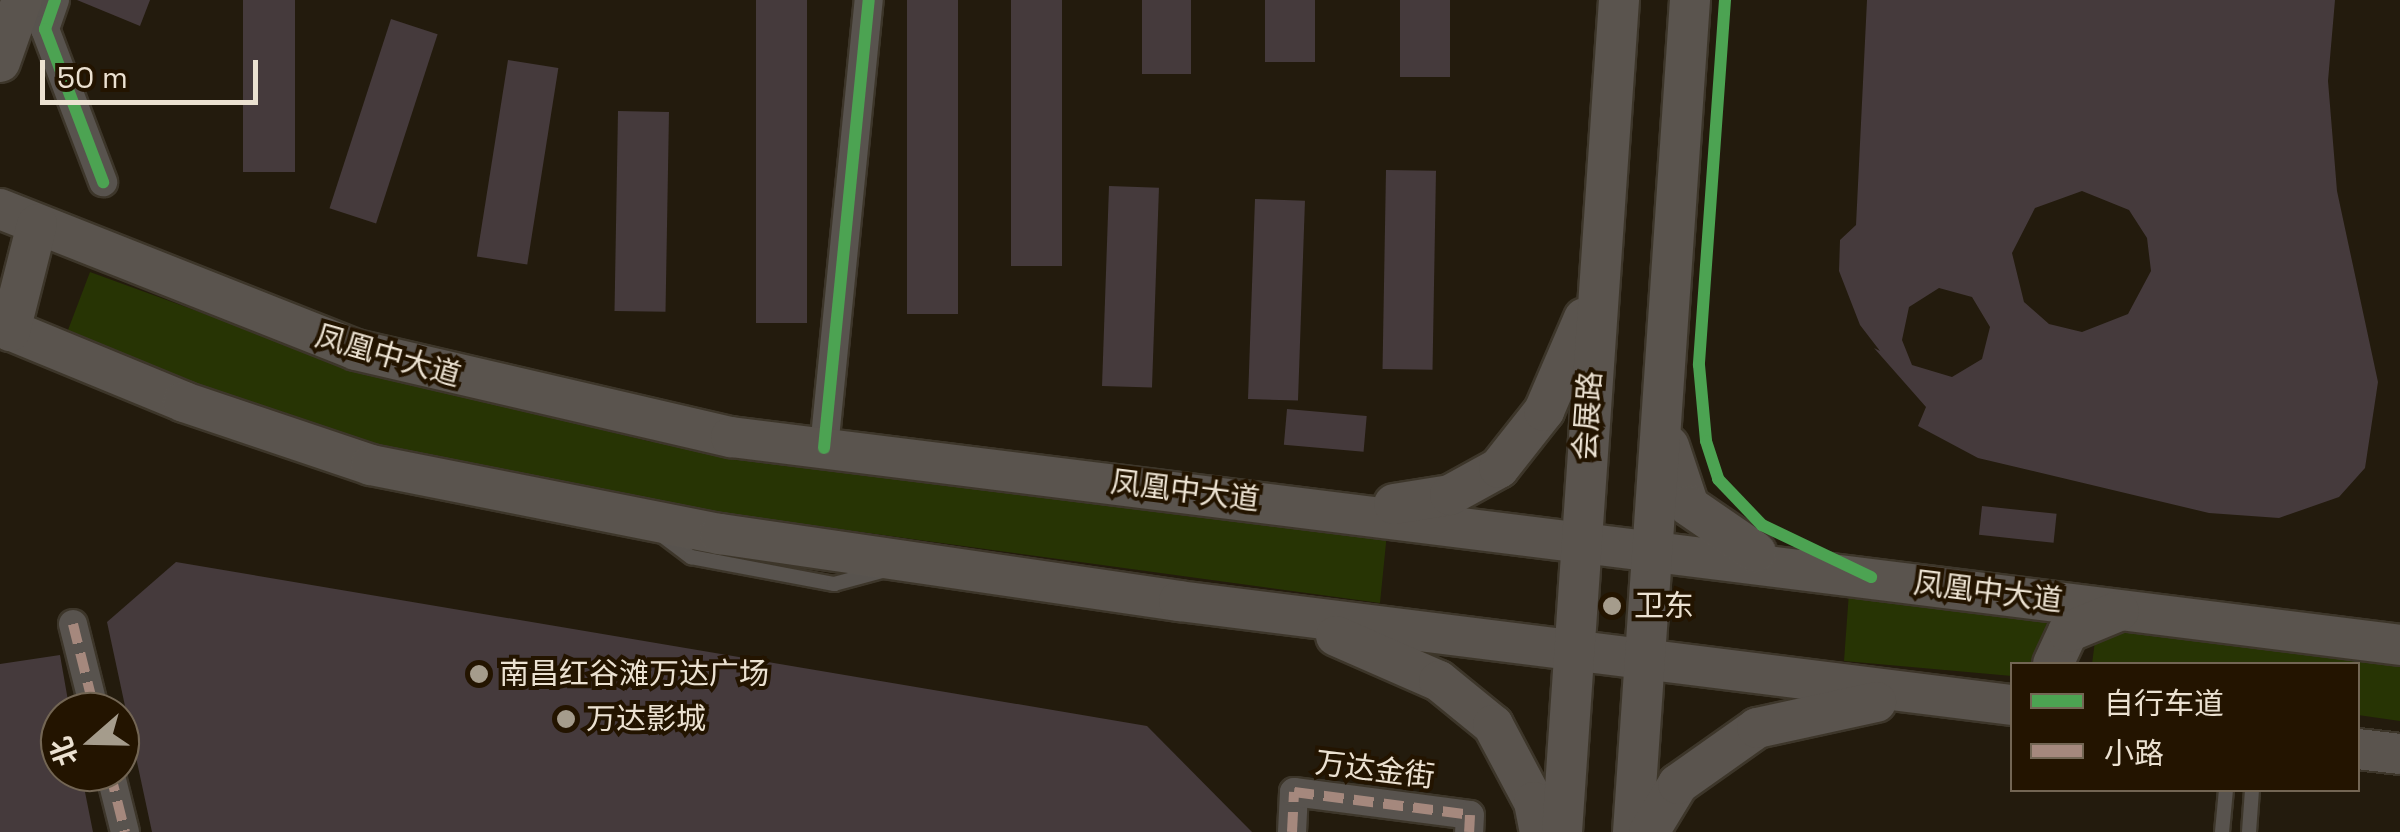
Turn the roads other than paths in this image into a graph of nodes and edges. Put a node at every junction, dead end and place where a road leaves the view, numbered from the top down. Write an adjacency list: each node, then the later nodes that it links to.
1 (22, 0): 6 (main road)
2 (56, 0): 7 (street)
3 (869, 0): 13 (street)
4 (1619, 0): 10 (main road, 会展路)
5 (1690, 0): 12 (main road)
6 (0, 62)
7 (103, 182)
8 (0, 209): 9 (main road, 凤凰中大道)
9 (37, 224): 11 (main road); 13 (main road, 凤凰中大道)
10 (1598, 287): 14 (main road); 15 (main road, 会展路)
11 (5, 328): 19 (main road)
12 (1665, 369): 16 (main road); 17 (main road)
13 (824, 448): 14 (main road, 凤凰中大道)
14 (1216, 495): 15 (main road, 凤凰中大道)
15 (1580, 540): 16 (main road, 凤凰中大道); 22 (main road, 会展路)
16 (1653, 548): 17 (main road, 凤凰中大道); 23 (main road)
17 (1832, 572): 18 (main road, 凤凰中大道)
18 (2123, 610): 21 (main road, 凤凰中大道); 24 (main road)
19 (1276, 613): 22 (main road); 37 (main road)
20 (74, 624): 25 (street)
21 (2400, 645)
22 (1573, 649): 23 (main road); 38 (main road, 会展路)
23 (1645, 658): 26 (main road); 39 (main road)
24 (2054, 662)
25 (90, 692)
26 (1934, 695): 27 (main road); 40 (main road)
27 (2010, 705)
28 (2360, 749): 29 (main road)
29 (2400, 755): 30 (lane)
30 (2360, 764)
31 (115, 792): 34 (street)
32 (2226, 792): 41 (lane)
33 (2252, 792): 42 (lane)
34 (124, 832)
35 (1292, 832): 36 (street, 万达金街)
36 (1469, 832)
37 (1540, 832)
38 (1562, 832)
39 (1633, 832)
40 (1649, 832)
41 (2222, 832)
42 (2249, 832)

